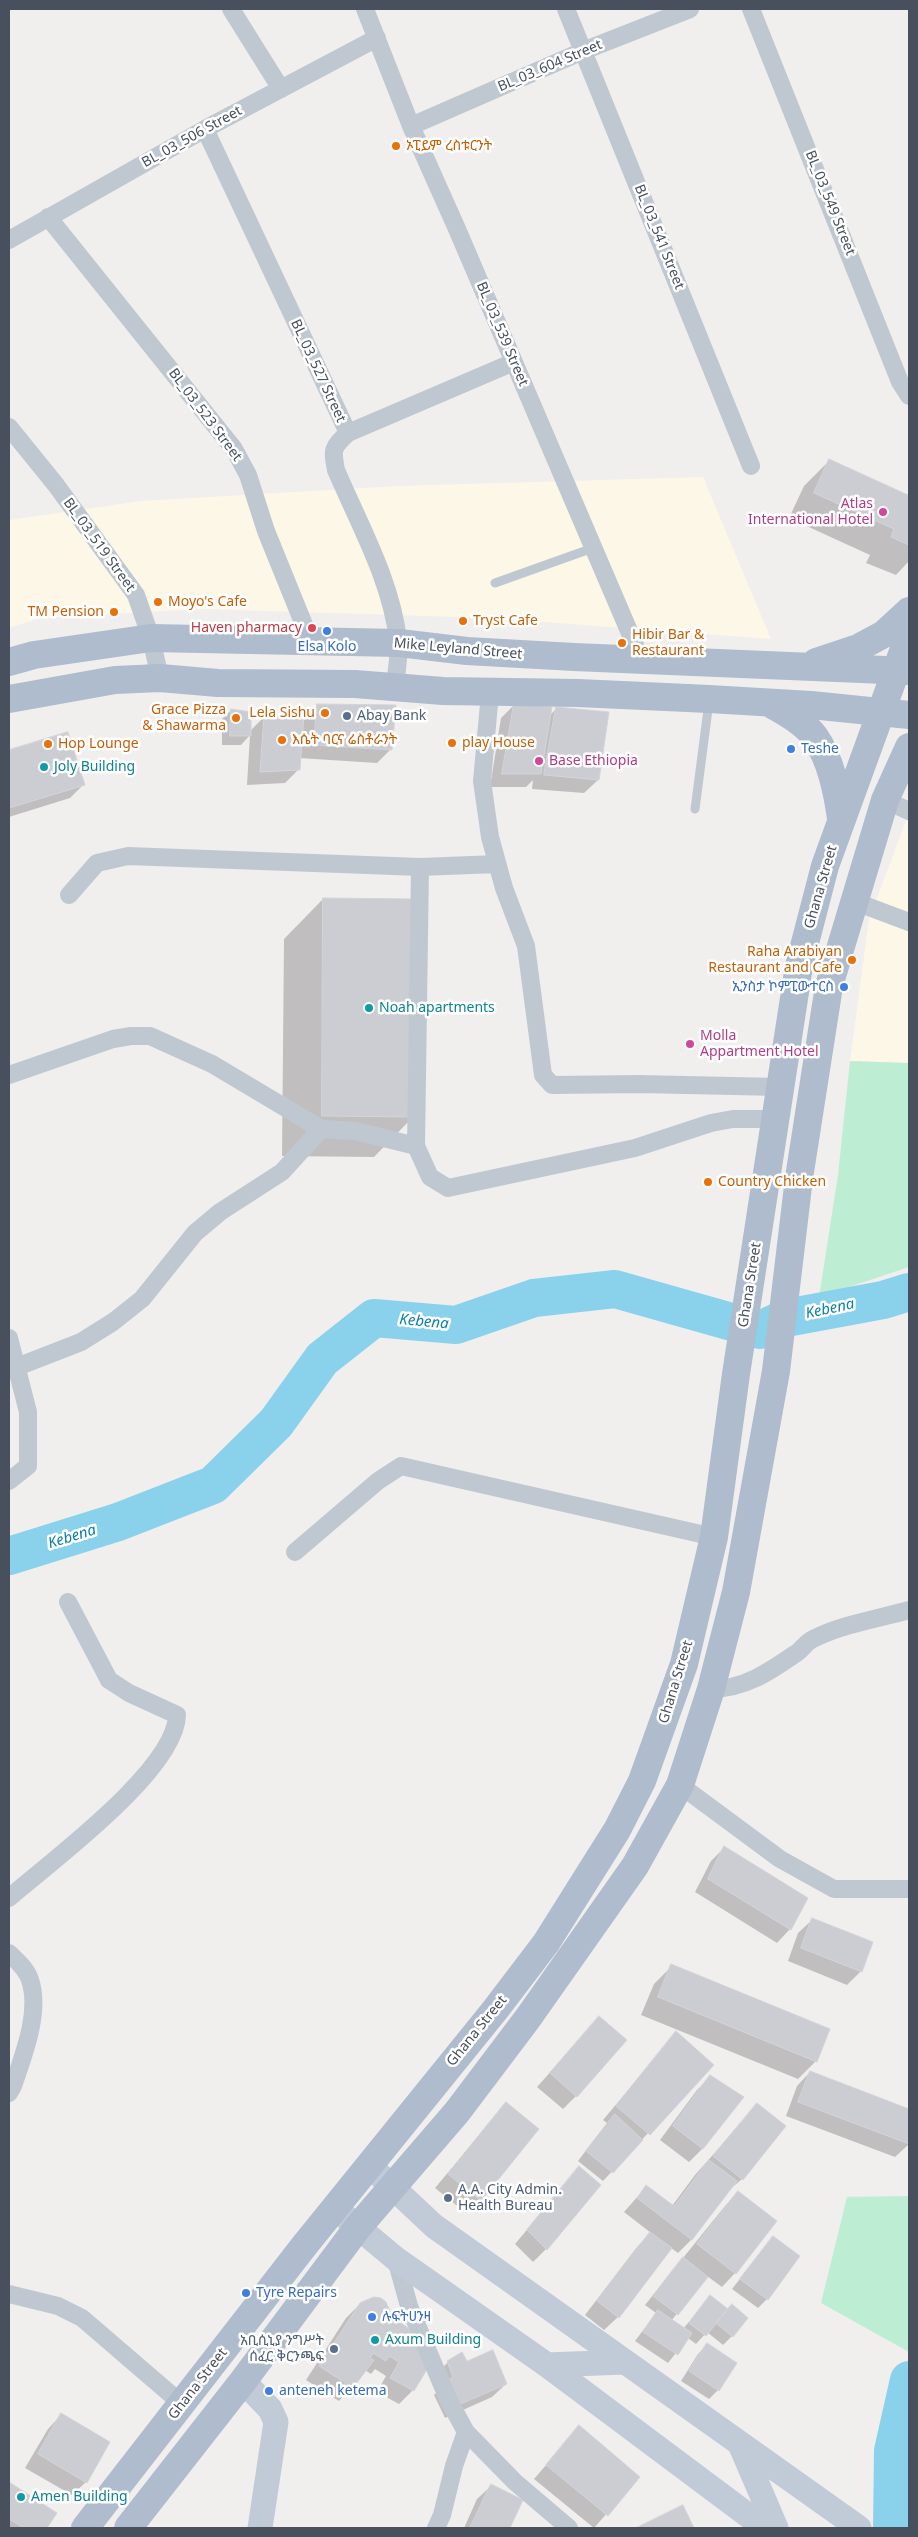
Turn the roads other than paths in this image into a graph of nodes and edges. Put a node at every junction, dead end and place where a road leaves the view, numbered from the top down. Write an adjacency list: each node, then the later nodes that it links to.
1 (231, 9): 8 (street)
2 (365, 9): 6 (street, BL_03_539 Street)
3 (566, 9): 7 (street, BL_03_541 Street)
4 (690, 9): 7 (street, BL_03_604 Street)
5 (751, 9): 14 (street, BL_03_549 Street)
6 (377, 38): 8 (street, BL_03_506 Street); 9 (street, BL_03_539 Street)
7 (583, 51): 9 (street, BL_03_604 Street); 17 (street, BL_03_541 Street)
8 (281, 89): 10 (street, BL_03_506 Street)
9 (411, 126): 13 (street, BL_03_539 Street)
10 (205, 129): 11 (street, BL_03_506 Street); 16 (street, BL_03_527 Street)
11 (48, 217): 12 (street, BL_03_506 Street); 23 (street, BL_03_523 Street)
12 (9, 240)
13 (514, 362): 16 (street); 18 (street, BL_03_539 Street)
14 (909, 396)
15 (9, 427): 22 (street, BL_03_519 Street)
16 (348, 433): 24 (street, BL_03_527 Street)
17 (751, 466)
18 (593, 548): 19 (lane); 25 (street, BL_03_539 Street)
19 (495, 583)
20 (909, 610): 27 (main road)
21 (909, 635): 28 (main road, Ghana Street)
22 (151, 638): 23 (main road, Mike Leyland Street); 26 (main road, Mike Leyland Street); 29 (street, BL_03_519 Street)
23 (311, 642): 24 (main road, Mike Leyland Street)
24 (398, 643): 25 (main road, Mike Leyland Street); 30 (street, BL_03_527 Street)
25 (641, 659): 27 (main road, Mike Leyland Street)
26 (9, 662)
27 (801, 667): 28 (main road, Mike Leyland Street)
28 (903, 671): 35 (main road, Ghana Street)
29 (160, 678): 30 (main road); 32 (main road)
30 (395, 687): 31 (main road)
31 (490, 693): 33 (main road); 43 (street)
32 (9, 699)
33 (709, 699): 34 (main road); 40 (lane)
34 (771, 704): 35 (main road); 42 (main road)
35 (882, 713): 36 (main road); 42 (main road, Ghana Street)
36 (909, 715)
37 (909, 747): 39 (main road)
38 (909, 785): 39 (main road)
39 (885, 800): 41 (street); 46 (main road)
40 (695, 809)
41 (909, 811)
42 (841, 820): 49 (main road, Ghana Street)
43 (498, 864): 44 (street); 49 (street)
44 (420, 867): 45 (street); 52 (street)
45 (68, 895)
46 (853, 901): 47 (street); 56 (main road)
47 (909, 922)
48 (9, 1075): 51 (street)
49 (780, 1088): 50 (main road, Ghana Street)
50 (776, 1119): 52 (street); 55 (main road, Ghana Street)
51 (320, 1129): 52 (street); 54 (street)
52 (416, 1146)
53 (9, 1338): 54 (street)
54 (13, 1368): 57 (street)
55 (727, 1452): 56 (main road); 58 (main road, Ghana Street)
56 (759, 1456): 62 (main road)
57 (9, 1481)
58 (714, 1537): 59 (street); 67 (main road, Ghana Street)
59 (295, 1552)
60 (68, 1602): 65 (street)
61 (909, 1610): 62 (street)
62 (712, 1689): 63 (main road)
63 (680, 1785): 64 (street); 69 (main road)
64 (909, 1889)
65 (9, 1898)
66 (9, 1954): 68 (street)
67 (429, 2090): 69 (main road); 70 (main road, Ghana Street)
68 (9, 2093)
69 (457, 2112): 71 (main road)
70 (370, 2166): 71 (main road); 72 (main road, Ghana Street)
71 (392, 2187): 73 (main road); 76 (main road)
72 (335, 2208): 73 (main road); 79 (main road, Ghana Street)
73 (358, 2228): 74 (main road); 78 (main road)
74 (396, 2259): 77 (main road); 80 (street)
75 (9, 2294): 79 (street)
76 (625, 2362): 77 (main road); 81 (main road)
77 (547, 2365): 87 (main road)
78 (243, 2381): 83 (main road); 84 (main road)
79 (182, 2404): 82 (main road, Ghana Street)
80 (466, 2432): 85 (street); 86 (street)
81 (740, 2444): 88 (main road); 89 (main road)
82 (85, 2528)
83 (128, 2528)
84 (260, 2528)
85 (436, 2528)
86 (569, 2528)
87 (765, 2528)
88 (776, 2528)
89 (859, 2528)

